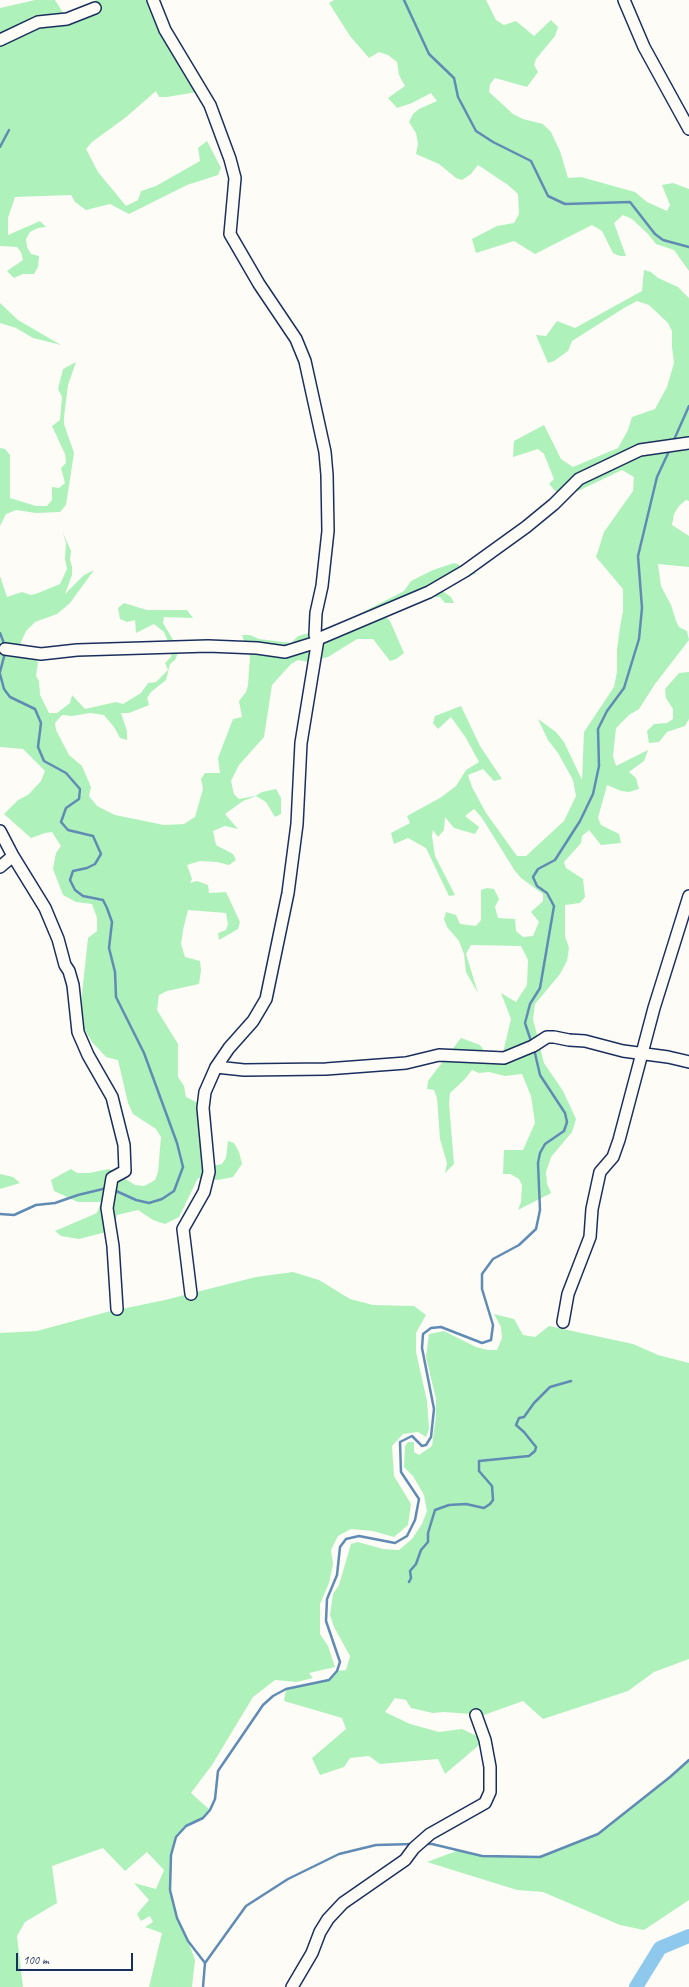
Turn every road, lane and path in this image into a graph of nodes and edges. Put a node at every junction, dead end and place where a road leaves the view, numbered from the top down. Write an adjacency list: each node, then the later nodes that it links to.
1 (153, 0): 7 (street)
2 (624, 0): 5 (street)
3 (95, 8): 4 (street)
4 (0, 40)
5 (689, 129)
6 (689, 443): 7 (street)
7 (317, 640): 8 (street); 15 (street)
8 (5, 649)
9 (0, 831): 10 (street)
10 (13, 856): 11 (street); 17 (street)
11 (0, 867)
12 (689, 896): 13 (street)
13 (642, 1054): 14 (street); 15 (street); 18 (street)
14 (689, 1062)
15 (216, 1068): 16 (street)
16 (191, 1294)
17 (117, 1309)
18 (563, 1322)
19 (476, 1714): 20 (street)
20 (292, 1987)

